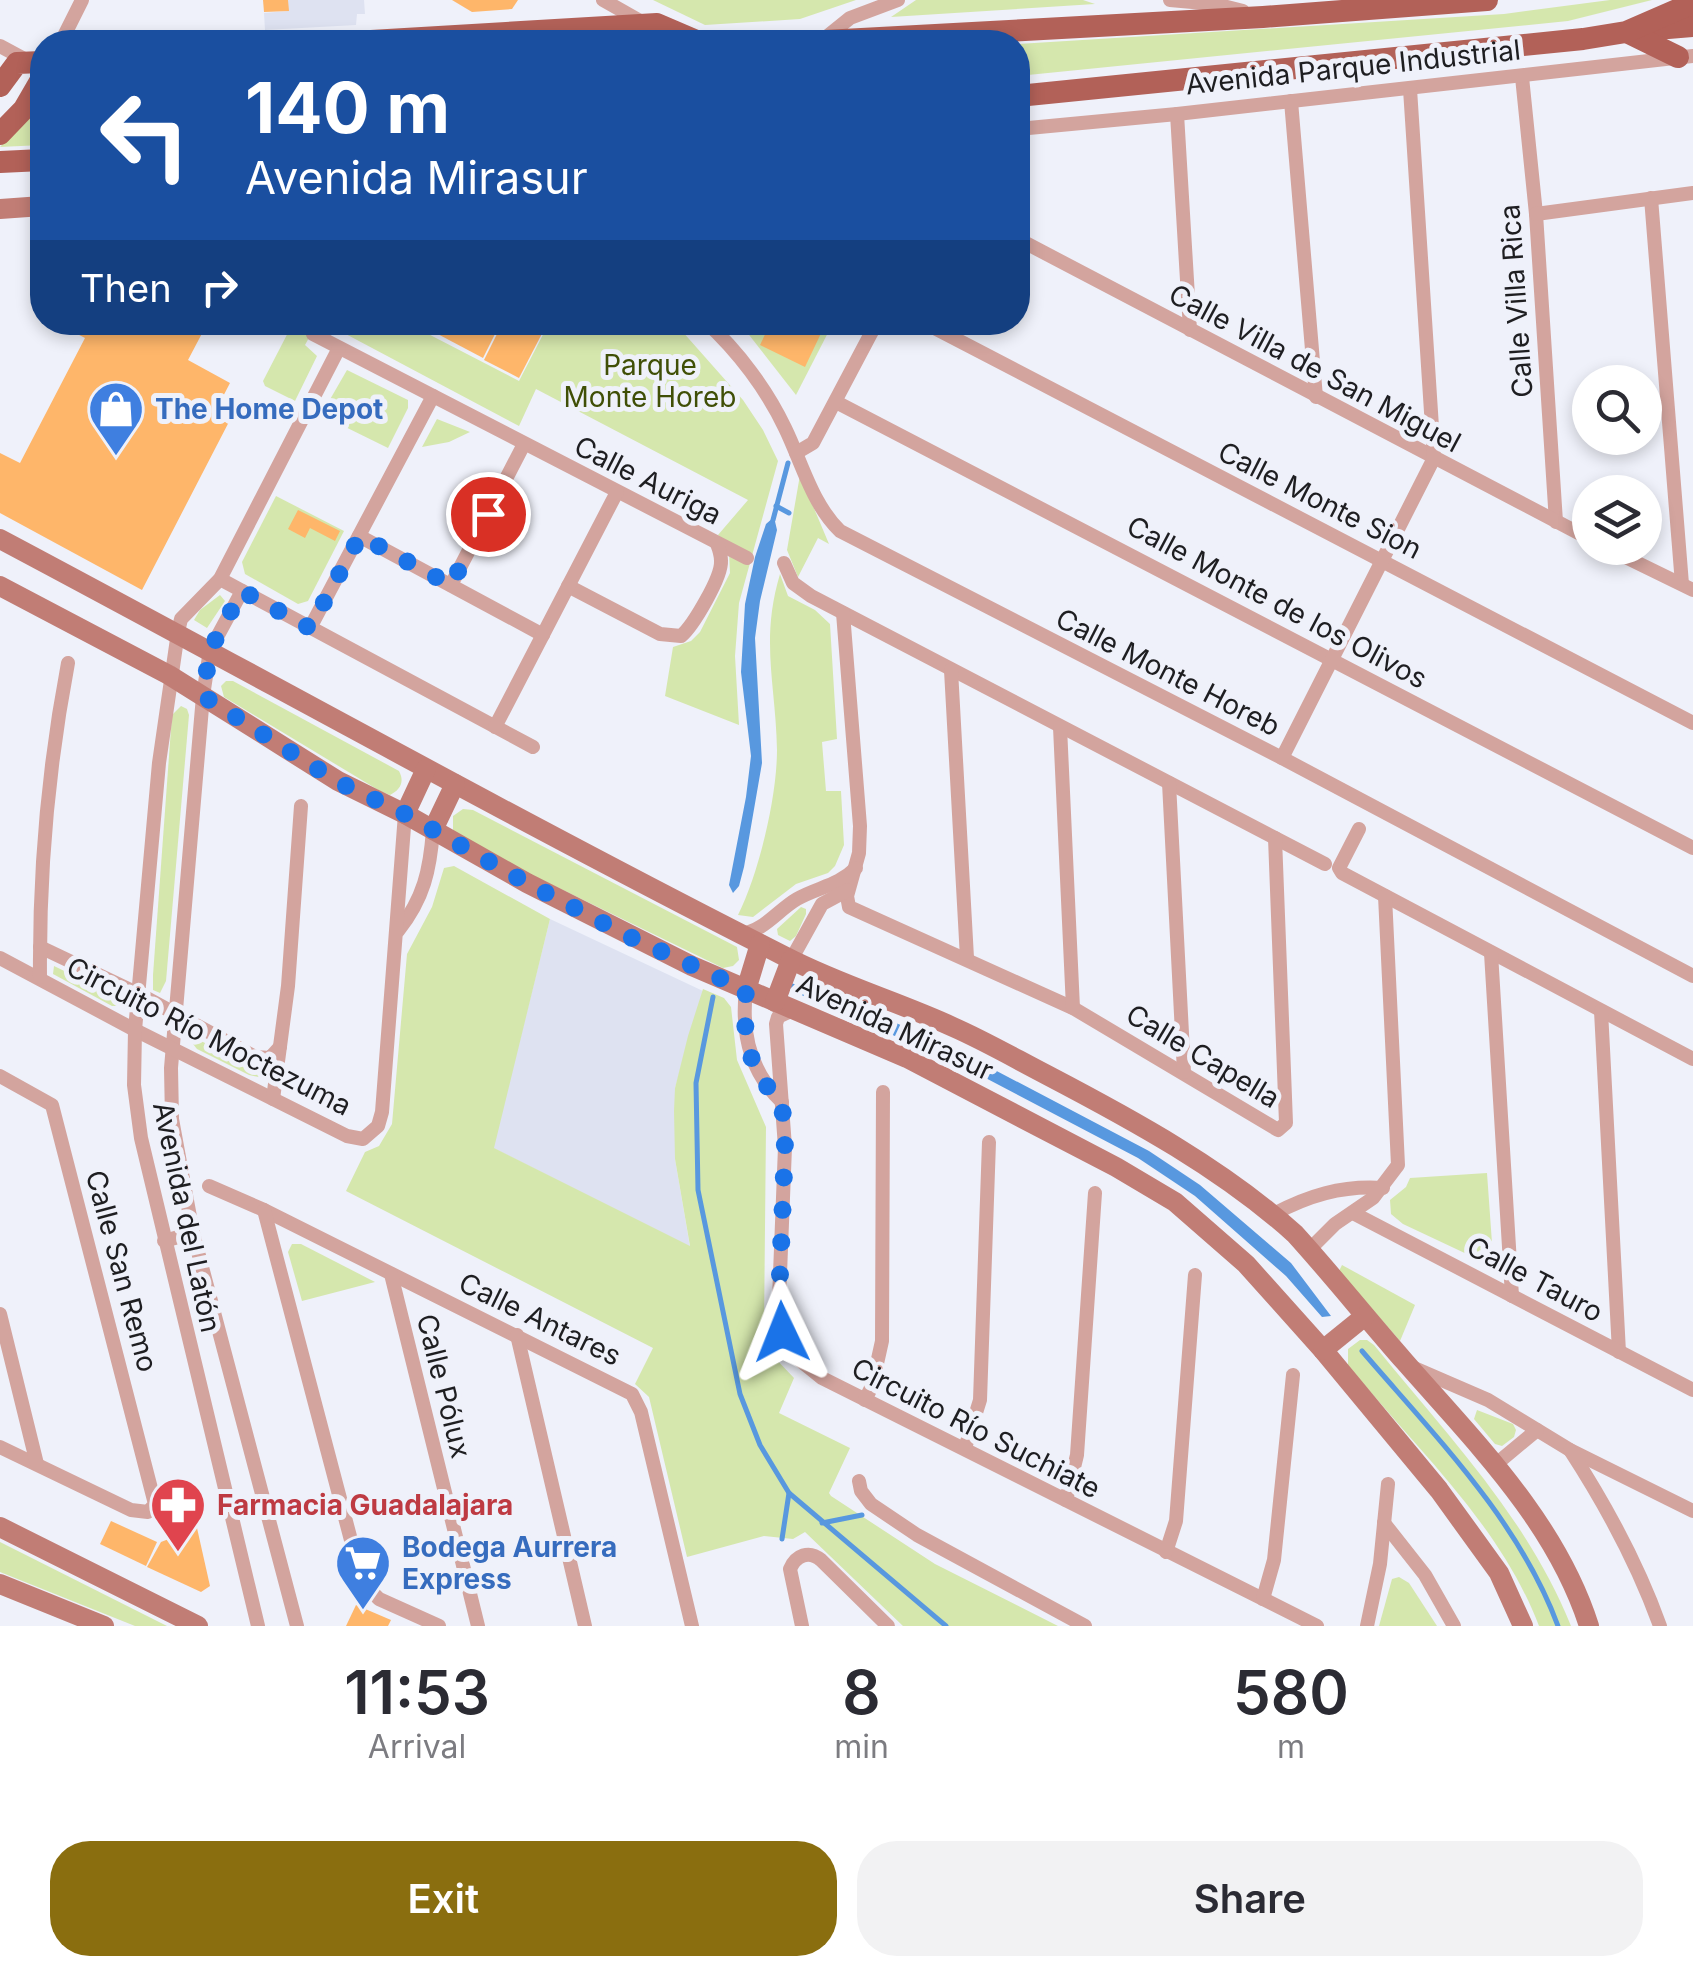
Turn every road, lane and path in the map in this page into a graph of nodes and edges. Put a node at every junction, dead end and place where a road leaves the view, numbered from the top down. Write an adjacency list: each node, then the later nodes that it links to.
1 (82, 0): 9 (street)
2 (604, 0): 10 (street)
3 (898, 0): 11 (street)
4 (1170, 0): 7 (street)
5 (1487, 0): 7 (main road)
6 (1693, 2): 13 (main road)
7 (1263, 17): 12 (main road)
8 (1693, 26): 13 (main road)
9 (66, 30)
10 (645, 30)
11 (835, 30)
12 (1030, 30)
13 (1626, 32): 15 (main road); 22 (main road)
14 (0, 46): 16 (street)
15 (1686, 57): 17 (street, Avenida Parque Industrial)
16 (30, 68)
17 (1522, 77): 19 (street, Avenida Parque Industrial); 33 (street, Calle Villa Rica)
18 (30, 79): 20 (main road)
19 (1410, 89): 23 (street, Avenida Parque Industrial); 46 (street)
20 (0, 90)
21 (30, 94): 26 (main road)
22 (1030, 95)
23 (1291, 101): 24 (street, Avenida Parque Industrial); 42 (street)
24 (1177, 114): 25 (street, Avenida Parque Industrial); 35 (street)
25 (1030, 127)
26 (0, 134)
27 (30, 161): 28 (main road)
28 (0, 162)
29 (1693, 193): 30 (street)
30 (1651, 198): 33 (street); 61 (street)
31 (30, 207): 32 (street)
32 (0, 209)
33 (1536, 214): 48 (street, Calle Villa Rica)
34 (1030, 245): 35 (street, Calle Villa de San Miguel)
35 (1190, 330): 42 (street, Calle Villa de San Miguel)
36 (315, 335): 40 (street, Calle Auriga)
37 (718, 335): 45 (street, Calle Monte Horeb)
38 (870, 335): 43 (street)
39 (948, 335): 54 (street, Calle Monte Sion)
40 (339, 348): 41 (street, Calle Auriga); 57 (street)
41 (432, 396): 44 (street, Calle Auriga); 50 (street)
42 (1316, 397): 46 (street, Calle Villa de San Miguel)
43 (836, 402): 45 (street); 68 (street, Calle Monte de los Olivos)
44 (524, 444): 47 (street, Calle Auriga); 58 (street)
45 (796, 453): 77 (street, Calle Monte Horeb)
46 (1434, 458): 48 (street, Calle Villa de San Miguel); 54 (street)
47 (617, 492): 52 (street, Calle Auriga); 60 (street)
48 (1556, 522): 49 (street, Calle Villa de San Miguel)
49 (1572, 530)
50 (360, 536): 58 (street); 64 (street)
51 (0, 539): 65 (street)
52 (717, 544): 53 (street, Calle Auriga); 60 (street)
53 (746, 558)
54 (1384, 561): 68 (street); 73 (street, Calle Monte Sion)
55 (784, 562): 63 (street)
56 (1642, 565): 61 (street)
57 (220, 579): 62 (street); 65 (street)
58 (451, 585): 66 (street)
59 (0, 586): 71 (street, Avenida Mirasur)
60 (568, 586): 66 (street)
61 (1687, 587)
62 (242, 591): 64 (street); 67 (street, Avenida del Latón)
63 (843, 613): 70 (street); 88 (street)
64 (310, 628): 75 (street)
65 (178, 632): 67 (street); 71 (street, Avenida del Latón)
66 (542, 635): 75 (street)
67 (210, 650): 72 (street, Avenida del Latón); 78 (street)
68 (1332, 660): 77 (street); 86 (street, Calle Monte de los Olivos)
69 (68, 664): 96 (street)
70 (950, 670): 74 (street); 99 (street)
71 (170, 675): 72 (street, Avenida Mirasur); 105 (street, Avenida del Latón)
72 (203, 696): 82 (street, Avenida Mirasur); 109 (street, Avenida del Latón)
73 (1693, 723)
74 (1060, 726): 79 (street); 107 (street)
75 (495, 727): 76 (street)
76 (532, 747)
77 (1282, 758): 102 (street, Calle Monte Horeb)
78 (426, 769): 80 (street); 82 (street)
79 (1169, 783): 85 (street); 114 (street)
80 (455, 784): 84 (street); 94 (street)
81 (301, 806): 111 (street)
82 (405, 814): 84 (street, Avenida Mirasur); 92 (street, Circuito Río Moctezuma)
83 (1358, 828): 90 (street)
84 (433, 830): 92 (street, Circuito Río Moctezuma); 104 (street, Avenida Mirasur)
85 (1275, 838): 87 (street); 114 (street, Calle Capella)
86 (1693, 848)
87 (1325, 864)
88 (856, 868): 89 (street); 91 (street)
89 (848, 890): 93 (street); 99 (street, Calle Capella)
90 (1385, 896): 97 (street); 121 (street)
91 (770, 920): 94 (street); 95 (street)
92 (397, 931): 117 (street, Circuito Río Moctezuma)
93 (807, 931): 100 (street); 101 (street)
94 (741, 934): 95 (street)
95 (760, 944): 100 (street); 104 (street)
96 (40, 946): 103 (street); 105 (street, Circuito Río Moctezuma)
97 (1491, 952): 108 (street); 131 (street)
98 (0, 958): 103 (street, Circuito Río Moctezuma)
99 (967, 958): 107 (street, Calle Capella)
100 (792, 960): 101 (street); 106 (street)
101 (812, 969): 125 (street)
102 (1693, 976)
103 (40, 978): 110 (street, Circuito Río Moctezuma)
104 (746, 990): 106 (street, Avenida Mirasur); 118 (street)
105 (139, 994): 109 (street, Circuito Río Moctezuma); 110 (street, Avenida del Latón)
106 (784, 1006): 118 (street, Circuito Río Suchiate); 135 (street, Avenida Mirasur)
107 (1073, 1008): 114 (street, Calle Capella)
108 (1601, 1011): 113 (street); 136 (street)
109 (176, 1014): 111 (street, Circuito Río Moctezuma); 112 (street, Avenida del Latón)
110 (136, 1030): 112 (street, Circuito Río Moctezuma); 127 (street, Avenida del Latón)
111 (281, 1046): 117 (street)
112 (173, 1050): 117 (street, Circuito Río Moctezuma); 126 (street, Avenida del Latón)
113 (1693, 1060)
114 (1184, 1072)
115 (0, 1076): 145 (street, Calle San Remo)
116 (883, 1092): 140 (street)
117 (273, 1100)
118 (782, 1102): 140 (street, Circuito Río Suchiate)
119 (988, 1142): 143 (street)
120 (210, 1186): 123 (street, Calle Antares)
121 (1382, 1188): 124 (street); 125 (street)
122 (1095, 1193): 149 (street)
123 (264, 1210): 129 (street, Calle Antares); 160 (street)
124 (1353, 1213): 128 (street); 131 (street, Calle Tauro)
125 (1277, 1218): 128 (street)
126 (194, 1233): 127 (street); 159 (street, Avenida del Latón)
127 (164, 1241): 158 (street, Avenida del Latón)
128 (1310, 1250): 133 (street)
129 (391, 1274): 134 (street, Calle Antares); 161 (street, Calle Pólux)
130 (1195, 1275): 153 (street)
131 (1512, 1296): 136 (street, Calle Tauro)
132 (0, 1314): 145 (street)
133 (1364, 1316): 135 (street); 137 (street)
134 (517, 1335): 162 (street); 163 (street, Calle Antares)
135 (1323, 1350): 170 (street, Avenida Mirasur)
136 (1619, 1352): 139 (street, Calle Tauro)
137 (1407, 1365): 141 (street); 146 (street)
138 (1293, 1375): 155 (street)
139 (1693, 1390)
140 (865, 1400): 143 (street, Circuito Río Suchiate)
141 (1537, 1430): 144 (street); 146 (street)
142 (0, 1447): 145 (street)
143 (965, 1448): 149 (street, Circuito Río Suchiate)
144 (1570, 1450): 150 (street); 172 (street)
145 (36, 1464)
146 (1495, 1465): 171 (street)
147 (859, 1481): 166 (street)
148 (1388, 1484): 151 (street)
149 (1066, 1500): 153 (street, Circuito Río Suchiate)
150 (1693, 1511)
151 (1384, 1523): 168 (street); 169 (street)
152 (0, 1527): 157 (street)
153 (1166, 1552): 155 (street, Circuito Río Suchiate)
154 (0, 1584): 156 (street)
155 (1263, 1600): 167 (street, Circuito Río Suchiate)
156 (104, 1626)
157 (198, 1626)
158 (258, 1626)
159 (297, 1626)
160 (439, 1626)
161 (478, 1626)
162 (585, 1626)
163 (692, 1626)
164 (802, 1626): 165 (street)
165 (888, 1626)
166 (1085, 1626)
167 (1317, 1626)
168 (1367, 1626)
169 (1454, 1626)
170 (1523, 1626)
171 (1589, 1626)
172 (1660, 1626)

